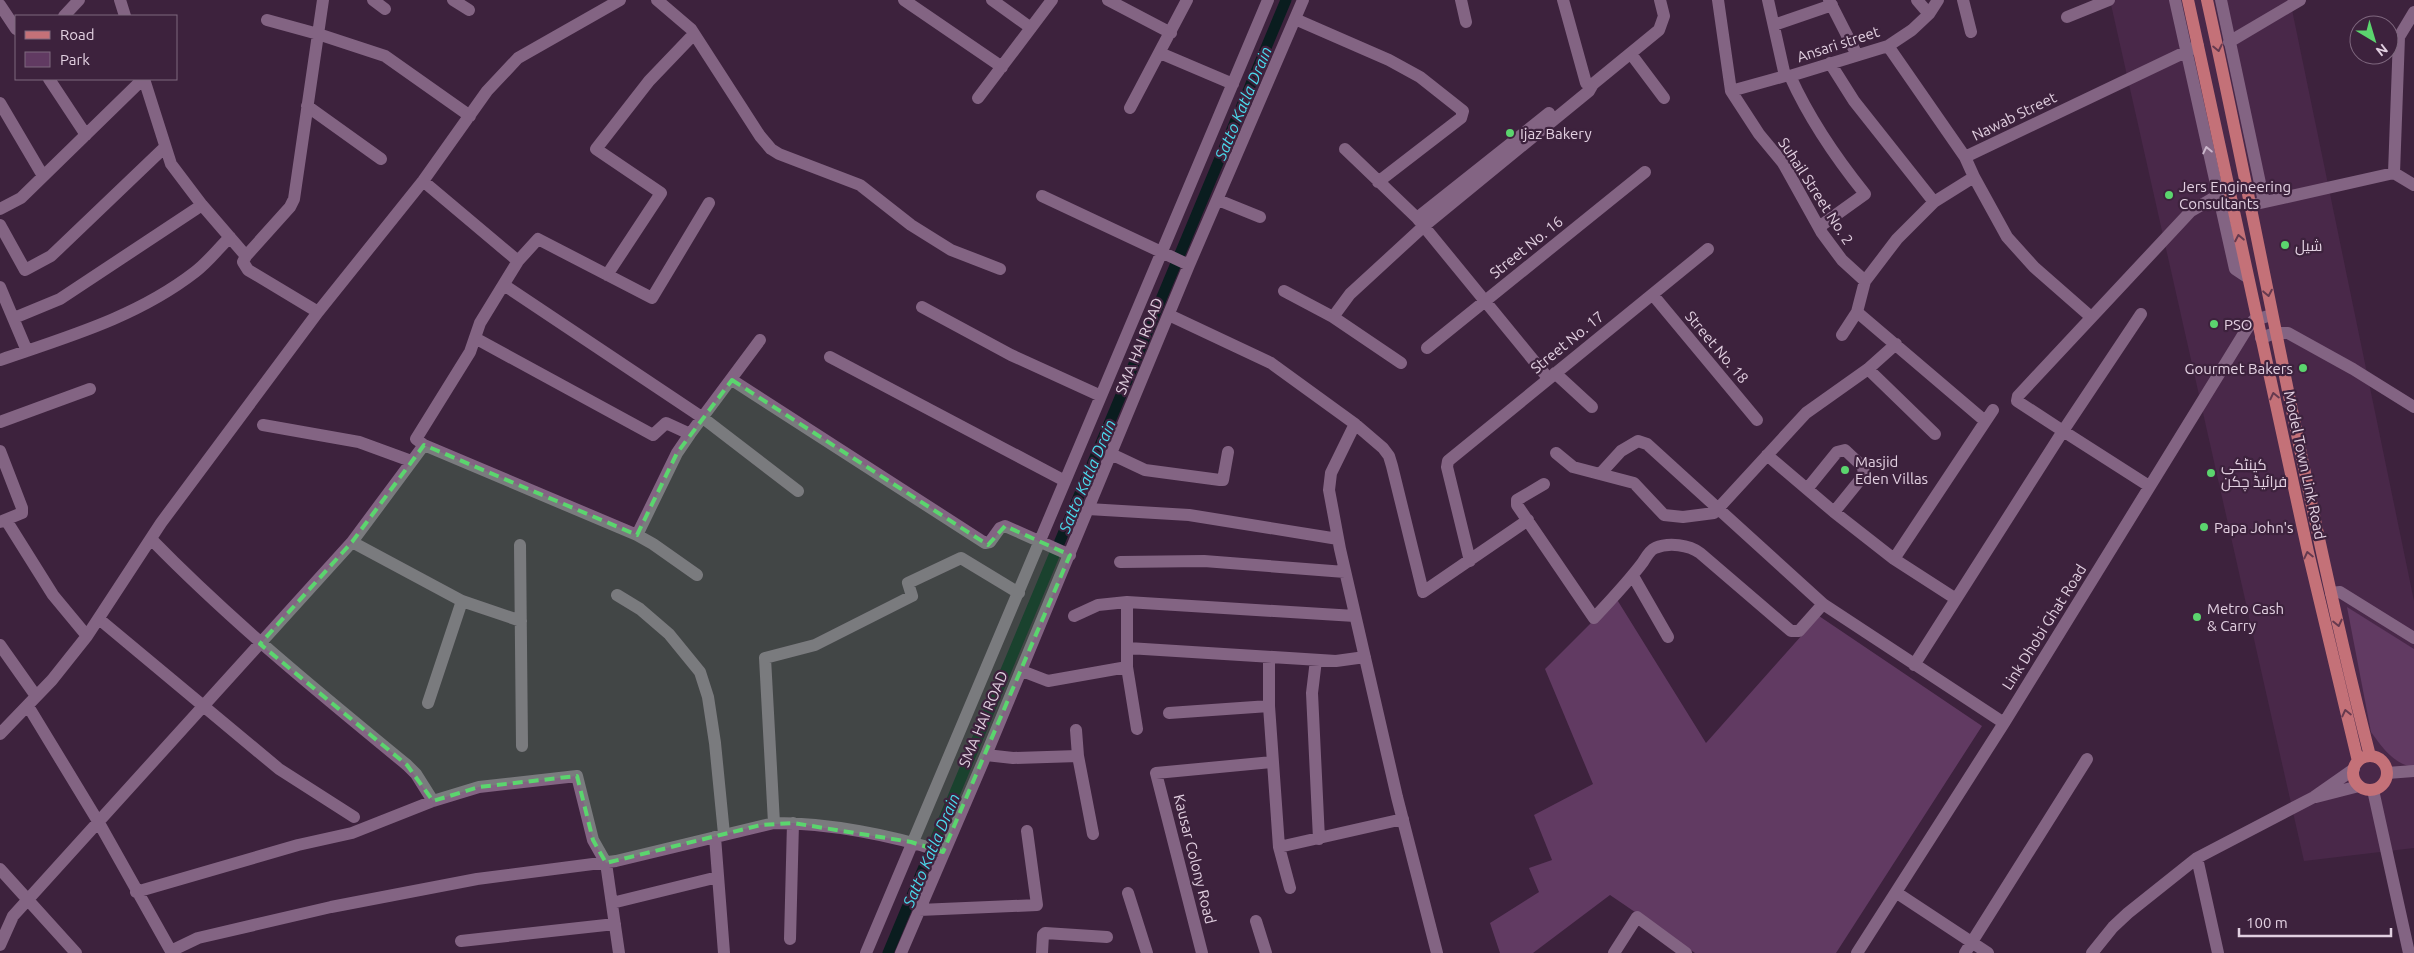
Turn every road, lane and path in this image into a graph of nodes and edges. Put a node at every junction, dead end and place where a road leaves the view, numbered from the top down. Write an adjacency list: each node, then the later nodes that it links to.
1 (78, 0): 35 (street)
2 (120, 0): 36 (street)
3 (323, 0): 45 (street)
4 (373, 0): 31 (street)
5 (454, 0): 32 (street)
6 (620, 0): 69 (street)
7 (657, 0): 46 (street)
8 (904, 0): 56 (street)
9 (992, 0): 43 (street)
10 (1052, 0): 43 (street)
11 (1108, 0): 47 (street)
12 (1188, 0): 47 (street)
13 (1268, 0): 61 (street)
14 (1303, 0): 38 (street, SMA HAI ROAD)
15 (1461, 0): 40 (street)
16 (1563, 0): 62 (street)
17 (1660, 0): 53 (street)
18 (1718, 0): 63 (street, Suhail Street No. 2)
19 (1768, 0): 41 (street)
20 (1917, 0): 34 (street)
21 (1938, 0): 34 (street, Ansari street)
22 (1963, 0): 44 (street)
23 (2109, 0): 37 (street)
24 (2175, 0): 51 (street)
25 (2188, 0): 50 (main road, Model Town Link Road)
26 (2208, 0): 87 (main road, Model Town Link Road, one-way to 87)
27 (2221, 0): 48 (street)
28 (2300, 0): 48 (street)
29 (1830, 2): 41 (street); 54 (street)
30 (0, 4): 42 (street)
31 (385, 9)
32 (469, 10)
33 (2414, 12): 76 (street)
34 (1929, 14): 49 (street, Ansari street)
35 (65, 15)
36 (125, 15)
37 (2067, 17)
38 (1295, 19): 80 (street); 84 (street, SMA HAI ROAD)
39 (267, 20): 45 (street)
40 (1466, 22)
41 (1774, 25): 57 (street)
42 (15, 27)
43 (1031, 28): 56 (street)
44 (1971, 32)
45 (318, 34): 67 (street); 69 (street)
46 (694, 34): 100 (street); 101 (street)
47 (1171, 34): 52 (street)
48 (2229, 42): 87 (street)
49 (1888, 46): 54 (street, Ansari street); 73 (street, Nawab Street)
50 (2198, 46): 51 (street, Nawab Street); 82 (main road, Model Town Link Road)
51 (2186, 52): 73 (street, Nawab Street); 82 (street, one-way to 51)
52 (1160, 54): 61 (street); 68 (street)
53 (1631, 54): 62 (street); 65 (street)
54 (1857, 55): 55 (street, Ansari street)
55 (1830, 63): 57 (street, Ansari street); 85 (street)
56 (1002, 68): 64 (street)
57 (1788, 76): 63 (street, Ansari street); 93 (street)
58 (50, 80): 70 (street)
59 (142, 80): 70 (street)
60 (143, 80): 71 (street)
61 (1233, 84): 96 (street)
62 (1589, 84): 91 (street)
63 (1731, 91): 93 (street, Suhail Street No. 2)
64 (978, 98)
65 (1664, 98)
66 (0, 102): 77 (street)
67 (307, 106): 74 (street); 97 (street)
68 (1130, 108)
69 (470, 116): 79 (street)
70 (86, 134): 77 (street)
71 (164, 148): 88 (street); 92 (street)
72 (1345, 149): 80 (street)
73 (1965, 157): 78 (street)
74 (381, 159)
75 (1645, 172): 107 (street, Street No. 16)
76 (2394, 172): 81 (street); 87 (street)
77 (43, 176): 89 (street)
78 (1974, 177): 85 (street); 115 (street)
79 (423, 181): 98 (street); 109 (street)
80 (1378, 182): 91 (street)
81 (2414, 185)
82 (2224, 194): 115 (street); 117 (main road, Model Town Link Road, one-way to 82)
83 (1042, 196): 96 (street)
84 (1218, 200): 90 (street); 99 (street, SMA HAI ROAD)
85 (1934, 202): 102 (street)
86 (709, 203): 101 (street)
87 (2258, 203): 113 (main road, Model Town Link Road, one-way to 113)
88 (202, 205): 94 (street); 116 (street)
89 (0, 209)
90 (1260, 217)
91 (1420, 222): 107 (street); 114 (street)
92 (0, 225)
93 (1819, 227): 102 (street, Suhail Street No. 2)
94 (230, 237): 97 (street); 125 (street)
95 (1708, 249): 106 (street, Street No. 17)
96 (1164, 255): 99 (street); 133 (street)
97 (246, 256): 109 (street)
98 (518, 261): 101 (street); 103 (street)
99 (1186, 264): 112 (street, SMA HAI ROAD)
100 (1000, 269)
101 (607, 275)
102 (1865, 281): 110 (street)
103 (504, 285): 120 (street); 137 (street)
104 (0, 287): 116 (street)
105 (1284, 291): 114 (street)
106 (1653, 295): 130 (street, Street No. 17); 138 (street, Street No. 18)
107 (1485, 302): 124 (street, Street No. 16); 130 (street)
108 (922, 307): 133 (street)
109 (318, 312): 165 (street)
110 (1857, 312): 119 (street); 123 (street)
111 (2141, 314): 143 (street)
112 (1169, 315): 141 (street); 150 (street, SMA HAI ROAD)
113 (2272, 315): 117 (street); 118 (main road, Model Town Link Road)
114 (1333, 317): 128 (street)
115 (2091, 317): 143 (street)
116 (14, 318): 125 (street)
117 (2257, 319): 121 (main road, Model Town Link Road); 156 (street, Link Dhobi Ghat Road)
118 (2275, 333): 121 (street); 135 (street); 178 (main road, Model Town Link Road)
119 (1842, 335)
120 (475, 338): 144 (street); 146 (street)
121 (2260, 338): 215 (main road, Model Town Link Road, one-way to 121)
122 (760, 340): 131 (street)
123 (1896, 344): 129 (street); 139 (street)
124 (1427, 348)
125 (26, 351): 127 (street)
126 (830, 358): 154 (street)
127 (0, 360)
128 (1401, 363)
129 (1868, 369): 145 (street); 151 (street)
130 (1552, 376): 134 (street); 172 (street, Street No. 17)
131 (732, 380): 137 (street); 168 (street)
132 (90, 389): 140 (street)
133 (1101, 396): 154 (street)
134 (1592, 407)
135 (2414, 407)
136 (1993, 410): 139 (street)
137 (702, 418): 144 (street); 158 (street)
138 (1757, 420)
139 (1985, 421): 171 (street)
140 (0, 422)
141 (1354, 424): 166 (street); 172 (street)
142 (263, 425): 152 (street)
143 (2063, 431): 156 (street); 180 (street)
144 (690, 434): 164 (street)
145 (1935, 434)
146 (424, 445): 152 (street); 164 (street)
147 (0, 451): 163 (street)
148 (1228, 452): 150 (street)
149 (1556, 453): 153 (street)
150 (1112, 454): 160 (street, SMA HAI ROAD)
151 (1767, 455): 157 (street); 159 (street)
152 (411, 461): 167 (street)
153 (1600, 474): 159 (street); 159 (street)
154 (1065, 481): 168 (street)
155 (1544, 484): 162 (street)
156 (2149, 486): 205 (street, Link Dhobi Ghat Road)
157 (1807, 489): 161 (street); 161 (street)
158 (798, 491)
159 (1719, 508): 183 (street)
160 (1088, 509): 166 (street); 170 (street, SMA HAI ROAD)
161 (1834, 512): 171 (street)
162 (1528, 520): 172 (street); 176 (street)
163 (3, 521): 188 (street)
164 (636, 535): 175 (street)
165 (151, 539): 186 (street); 191 (street)
166 (1338, 539): 174 (street)
167 (352, 542): 181 (street); 191 (street)
168 (1043, 543): 170 (street); 177 (street)
169 (520, 545): 187 (street)
170 (1066, 553): 199 (street, SMA HAI ROAD)
171 (1894, 559): 180 (street)
172 (1470, 561)
173 (1120, 562): 174 (street)
174 (1345, 572): 185 (street)
175 (696, 576)
176 (1632, 576): 183 (street); 189 (street)
177 (1019, 593): 224 (street); 231 (street)
178 (2331, 593): 190 (street); 212 (main road, Model Town Link Road, one-way to 212)
179 (617, 595): 229 (street)
180 (1956, 599): 197 (street)
181 (462, 601): 187 (street); 201 (street)
182 (1126, 602): 184 (street); 185 (street); 193 (street)
183 (1823, 604): 197 (street)
184 (1074, 616)
185 (1355, 616): 195 (street)
186 (99, 619): 188 (street); 203 (street)
187 (521, 621): 209 (street)
188 (86, 636): 200 (street)
189 (1668, 637)
190 (2414, 638)
191 (260, 644): 203 (street); 221 (street)
192 (0, 645): 200 (street)
193 (1128, 648): 194 (street); 198 (street)
194 (1269, 657): 196 (street); 202 (street)
195 (1365, 657): 196 (street); 223 (street)
196 (1316, 660): 230 (street)
197 (1914, 665): 205 (street)
198 (1127, 667): 199 (street); 206 (street)
199 (1022, 670): 210 (street, SMA HAI ROAD)
200 (32, 701): 208 (street); 225 (street)
201 (428, 703)
202 (1268, 706): 204 (street); 214 (street)
203 (203, 707): 222 (street); 225 (street)
204 (1169, 713)
205 (2004, 723): 241 (street, Link Dhobi Ghat Road)
206 (1138, 729)
207 (1076, 730): 211 (street)
208 (0, 734)
209 (522, 746)
210 (986, 755): 211 (street); 233 (street, SMA HAI ROAD)
211 (1078, 756): 228 (street)
212 (2370, 756): 215 (main road); 217 (main road)
213 (2087, 759): 251 (street)
214 (1273, 762): 232 (street); 261 (street, Kausar Colony Road)
215 (2356, 765): 218 (main road); 220 (street)
216 (2414, 771): 217 (street)
217 (2387, 773): 219 (main road)
218 (2359, 786): 219 (main road); 220 (street)
219 (2373, 790): 269 (street)
220 (2314, 797): 234 (street)
221 (433, 801): 235 (street); 239 (street)
222 (354, 817)
223 (1403, 819): 230 (street); 263 (street)
224 (774, 822): 226 (street); 229 (street)
225 (99, 823): 239 (street); 242 (street)
226 (793, 823): 231 (street); 248 (street)
227 (1027, 830): 244 (street)
228 (1094, 834)
229 (720, 836): 235 (street); 237 (street)
230 (1319, 839): 232 (street)
231 (915, 843): 233 (street); 257 (street)
232 (1279, 847): 238 (street)
233 (938, 851): 244 (street, SMA HAI ROAD)
234 (2197, 858): 267 (street); 268 (street)
235 (606, 863): 243 (street); 253 (street)
236 (0, 870): 242 (street)
237 (718, 877): 243 (street); 256 (street)
238 (1290, 888)
239 (136, 892): 253 (street)
240 (1128, 893): 260 (street)
241 (1897, 893): 251 (street); 265 (street, Link Dhobi Ghat Road)
242 (28, 900): 250 (street); 254 (street)
243 (612, 903): 246 (street)
244 (919, 910): 258 (street, SMA HAI ROAD)
245 (1256, 921): 262 (street)
246 (615, 924): 249 (street); 255 (street)
247 (1107, 937): 259 (street)
248 (790, 939)
249 (461, 941)
250 (0, 945)
251 (1969, 948): 266 (street)
252 (1681, 951): 264 (street)
253 (172, 952)
254 (76, 953)
255 (619, 953)
256 (724, 953)
257 (866, 953)
258 (901, 953)
259 (1042, 953)
260 (1147, 953)
261 (1202, 953)
262 (1266, 953)
263 (1437, 953)
264 (1614, 953)
265 (1857, 953)
266 (1988, 953)
267 (2092, 953)
268 (2218, 953)
269 (2409, 953)

